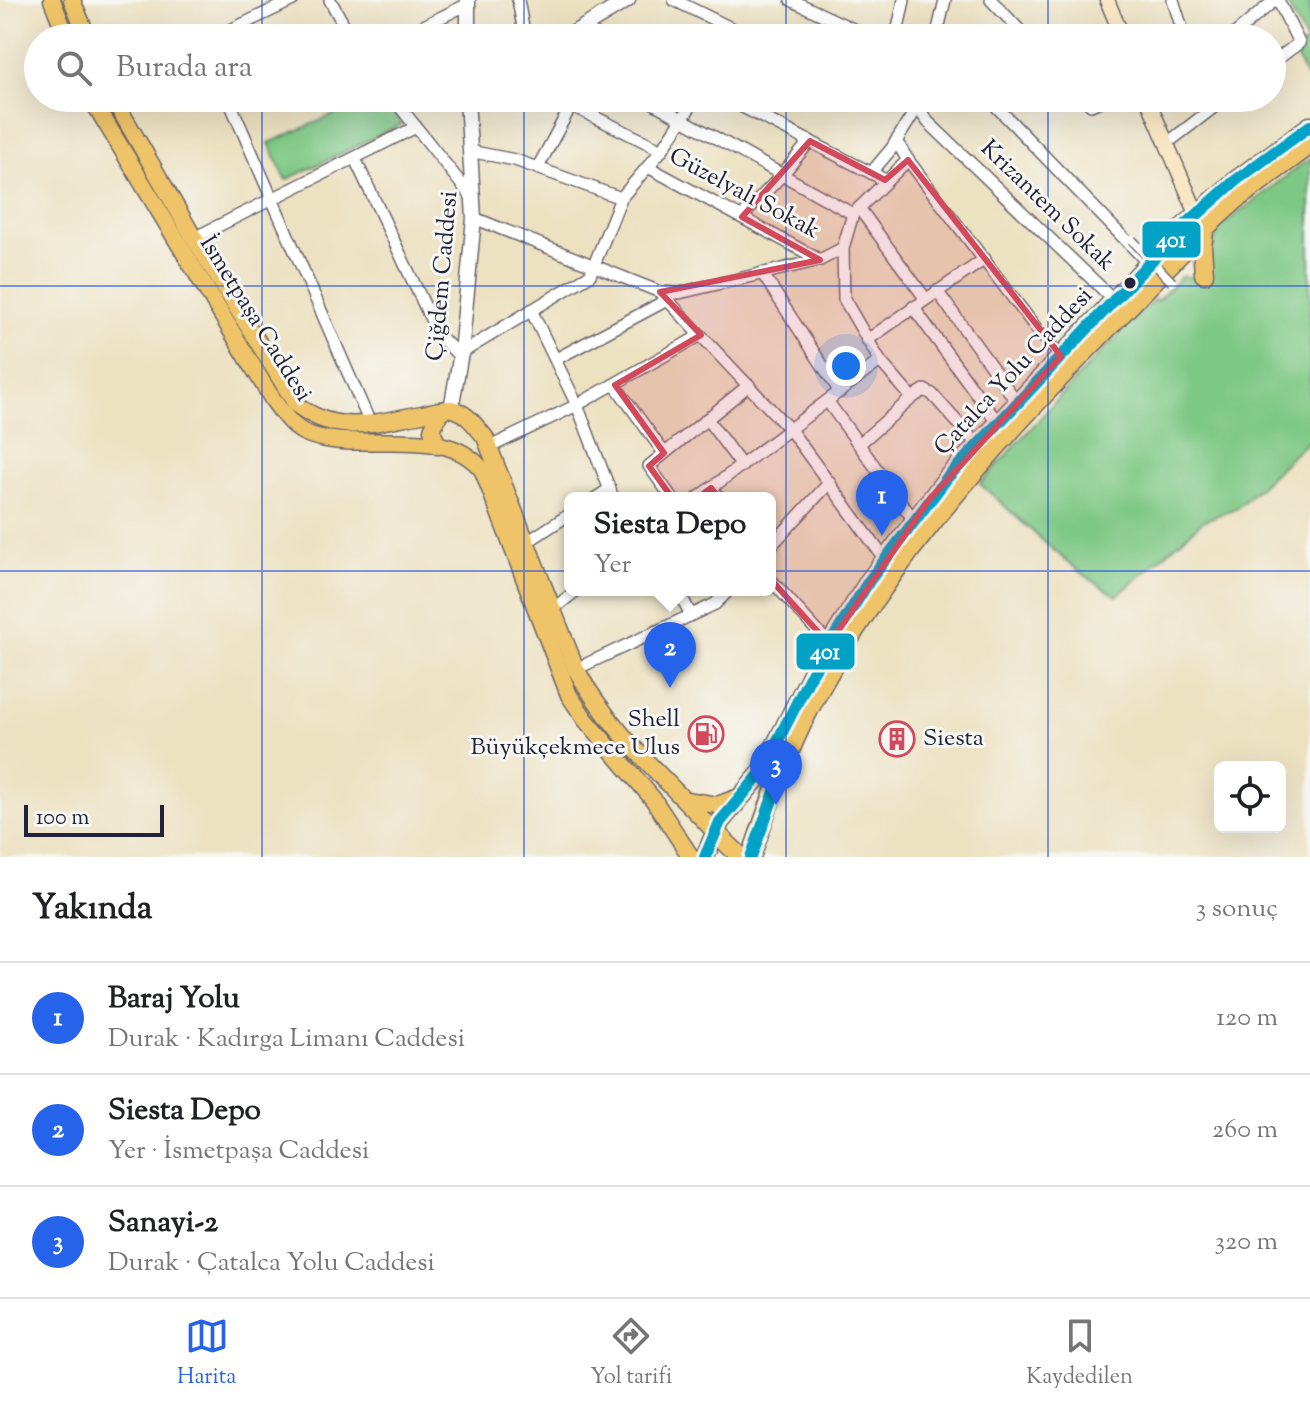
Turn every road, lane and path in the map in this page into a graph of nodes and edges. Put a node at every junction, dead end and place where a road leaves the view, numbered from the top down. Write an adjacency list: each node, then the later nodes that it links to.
1 (52, 0): 17 (main road)
2 (72, 0): 18 (main road)
3 (293, 0): 19 (street)
4 (330, 0): 20 (street)
5 (518, 0): 22 (street)
6 (628, 0): 16 (street)
7 (674, 0): 24 (street)
8 (791, 0): 25 (street)
9 (904, 0): 26 (street)
10 (945, 0): 27 (street)
11 (991, 0): 28 (street)
12 (1107, 0): 29 (main road)
13 (1173, 0): 30 (street)
14 (1276, 0): 31 (street); 32 (street)
15 (464, 5): 21 (street)
16 (609, 5): 23 (street)
17 (61, 24)
18 (82, 24)
19 (243, 24)
20 (343, 24)
21 (427, 24)
22 (522, 24)
23 (587, 24)
24 (723, 24)
25 (842, 24)
26 (899, 24)
27 (939, 24)
28 (1014, 24)
29 (1117, 24)
30 (1181, 24)
31 (1247, 24)
32 (1286, 53)
33 (101, 112): 68 (main road, İsmetpaşa Caddesi)
34 (120, 112): 68 (main road, İsmetpaşa Caddesi)
35 (234, 112): 64 (street)
36 (404, 112): 50 (street)
37 (469, 112): 56 (street, Çiğdem Caddesi)
38 (568, 112): 59 (street)
39 (583, 112): 55 (street)
40 (671, 112): 48 (street)
41 (687, 112): 48 (street)
42 (753, 112): 51 (street)
43 (914, 112): 52 (street)
44 (924, 112): 85 (street, Krizantem Sokak)
45 (1002, 112): 78 (street)
46 (1155, 112): 53 (main road)
47 (1208, 112): 53 (street)
48 (683, 118): 55 (street); 62 (street)
49 (1310, 126): 71 (highway, Çatalca Yolu Caddesi)
50 (416, 127): 57 (street); 66 (street)
51 (810, 141): 61 (street); 62 (street)
52 (896, 141): 58 (street); 61 (street)
53 (1166, 144): 71 (main road)
54 (1310, 145): 71 (highway, Çatalca Yolu Caddesi)
55 (662, 150): 60 (street)
56 (469, 151): 59 (street); 66 (street, Çiğdem Caddesi)
57 (355, 159): 64 (street); 91 (street)
58 (908, 160): 63 (street); 75 (street)
59 (538, 167): 65 (street)
60 (648, 167): 65 (street); 69 (street, Güzelyalı Sokak)
61 (871, 173): 63 (street)
62 (782, 175): 67 (street); 69 (street)
63 (885, 180): 67 (street)
64 (272, 198): 72 (street); 104 (street)
65 (621, 198): 79 (street)
66 (474, 201): 70 (street, Çiğdem Caddesi)
67 (856, 211): 74 (street); 84 (street)
68 (171, 214): 72 (main road, İsmetpaşa Caddesi); 90 (main road, İsmetpaşa Caddesi)
69 (742, 217): 76 (street, Güzelyalı Sokak)
70 (474, 218): 79 (street); 91 (street, Çiğdem Caddesi)
71 (1201, 221): 77 (highway, Çatalca Yolu Caddesi); 77 (highway); 78 (highway, Çatalca Yolu Caddesi)
72 (194, 238): 90 (main road, İsmetpaşa Caddesi)
73 (1132, 240): 81 (street, bridge)
74 (843, 248): 76 (street); 89 (street)
75 (985, 259): 82 (street); 92 (street)
76 (820, 260): 80 (street)
77 (1172, 263): 140 (highway, Çatalca Yolu Caddesi)
78 (1149, 264): 85 (highway, Çatalca Yolu Caddesi)
79 (593, 267): 83 (street); 87 (street)
80 (762, 273): 83 (street); 97 (street)
81 (1172, 282)
82 (937, 291): 84 (street); 100 (street)
83 (664, 295): 88 (street); 93 (street)
84 (925, 298): 86 (street)
85 (1114, 300): 92 (highway, Çatalca Yolu Caddesi)
86 (913, 307): 89 (street); 106 (street)
87 (531, 310): 91 (street); 93 (street)
88 (701, 335): 95 (street); 96 (street)
89 (867, 340): 94 (street)
90 (255, 354): 104 (main road, İsmetpaşa Caddesi); 110 (main road, İsmetpaşa Caddesi)
91 (461, 355): 102 (street, Çiğdem Caddesi)
92 (1061, 356): 100 (highway, Çatalca Yolu Caddesi)
93 (556, 359): 101 (street)
94 (880, 361): 97 (street); 98 (street)
95 (615, 385): 101 (street); 113 (street)
96 (749, 385): 103 (street); 107 (street)
97 (840, 392): 99 (street)
98 (912, 398): 108 (street); 109 (street)
99 (828, 402): 107 (street); 108 (street)
100 (1017, 402): 106 (highway, Çatalca Yolu Caddesi)
101 (577, 405): 111 (street); 116 (street)
102 (446, 409): 104 (main road, İsmetpaşa Caddesi); 105 (main road); 110 (main road)
103 (707, 419): 113 (street); 114 (street)
104 (370, 423)
105 (473, 423): 111 (main road); 112 (main road)
106 (998, 423): 109 (highway, Çatalca Yolu Caddesi)
107 (791, 431): 114 (street); 115 (street)
108 (859, 444): 120 (street)
109 (977, 444): 120 (highway, Çatalca Yolu Caddesi)
110 (438, 446): 112 (main road, İsmetpaşa Caddesi)
111 (490, 447): 122 (main road)
112 (458, 451): 129 (main road)
113 (664, 453): 117 (street)
114 (742, 466): 118 (street)
115 (830, 482): 121 (street); 123 (street)
116 (611, 492)
117 (668, 492)
118 (716, 492)
119 (564, 518): 122 (street)
120 (913, 519): 123 (highway, Çatalca Yolu Caddesi)
121 (776, 540)
122 (527, 542): 129 (main road)
123 (884, 558): 130 (highway, Çatalca Yolu Caddesi)
124 (776, 586): 130 (street)
125 (571, 596): 129 (street)
126 (681, 596): 128 (street)
127 (723, 596): 128 (street)
128 (691, 615): 131 (street)
129 (550, 617): 131 (main road); 133 (main road)
130 (829, 644): 134 (highway, Çatalca Yolu Caddesi)
131 (576, 669): 132 (main road)
132 (647, 762): 133 (main road); 135 (main road)
133 (633, 774): 137 (main road)
134 (742, 796): 135 (main road); 136 (highway, Çatalca Yolu Caddesi)
135 (686, 800): 136 (main road)
136 (714, 831): 138 (highway, Çatalca Yolu Caddesi); 139 (highway)
137 (691, 857)
138 (705, 857)
139 (741, 857)
140 (751, 857)

